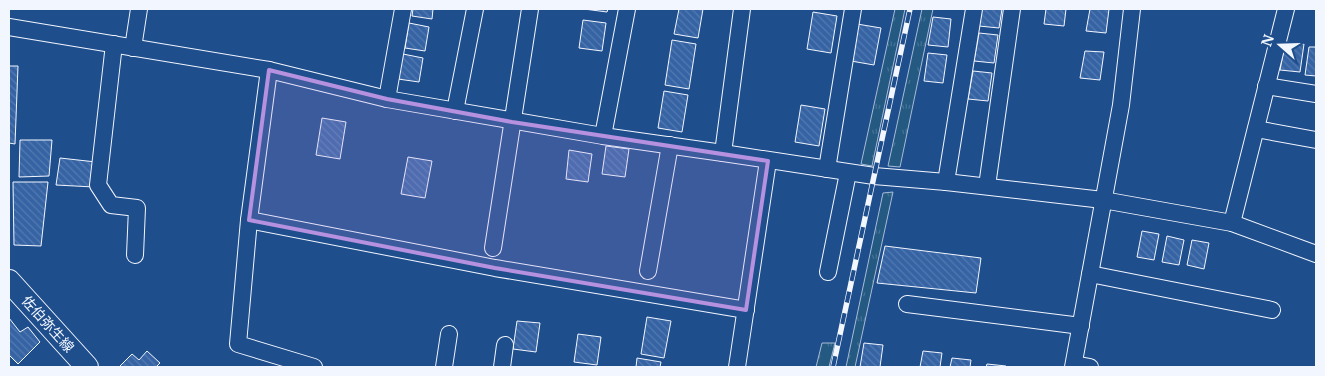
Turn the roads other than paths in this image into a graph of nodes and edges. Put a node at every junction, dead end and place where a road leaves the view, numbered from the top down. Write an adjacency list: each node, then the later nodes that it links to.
1 (139, 9): 14 (street)
2 (402, 9): 18 (street)
3 (475, 9): 19 (street)
4 (530, 9): 20 (street)
5 (627, 9): 22 (street)
6 (742, 9): 25 (street)
7 (852, 9): 27 (street)
8 (974, 9): 29 (street)
9 (1012, 9): 30 (street)
10 (1132, 9): 31 (street)
11 (1286, 9): 16 (street)
12 (9, 27): 13 (street)
13 (114, 44): 14 (street); 36 (street)
14 (133, 48): 15 (street)
15 (269, 70): 18 (street); 32 (street)
16 (1266, 86): 17 (street); 21 (street)
17 (1316, 94)
18 (387, 99): 19 (street)
19 (455, 110): 20 (street)
20 (512, 122): 22 (street); 34 (street)
21 (1256, 129): 23 (street); 33 (street)
22 (603, 136): 24 (street)
23 (1316, 140)
24 (670, 145): 25 (street); 37 (street)
25 (723, 153): 26 (street)
26 (768, 161): 27 (street); 42 (street)
27 (827, 169): 28 (street)
28 (848, 173): 29 (street); 38 (street)
29 (946, 182): 30 (street)
30 (987, 186): 31 (street)
31 (1103, 200): 33 (street); 39 (street)
32 (249, 220): 42 (street); 49 (street)
33 (1232, 223): 35 (street)
34 (493, 248)
35 (1316, 254)
36 (134, 255)
37 (648, 271)
38 (828, 272)
39 (1090, 274): 43 (street); 44 (street)
40 (9, 281): 48 (main road, 佐伯弥生線)
41 (908, 304): 44 (street)
42 (746, 310): 52 (street)
43 (1272, 310)
44 (1081, 326): 47 (street)
45 (449, 334): 50 (street)
46 (505, 345): 51 (street)
47 (1073, 366): 53 (street)
48 (87, 367)
49 (314, 367)
50 (444, 367)
51 (502, 367)
52 (737, 367)
53 (1090, 367)

